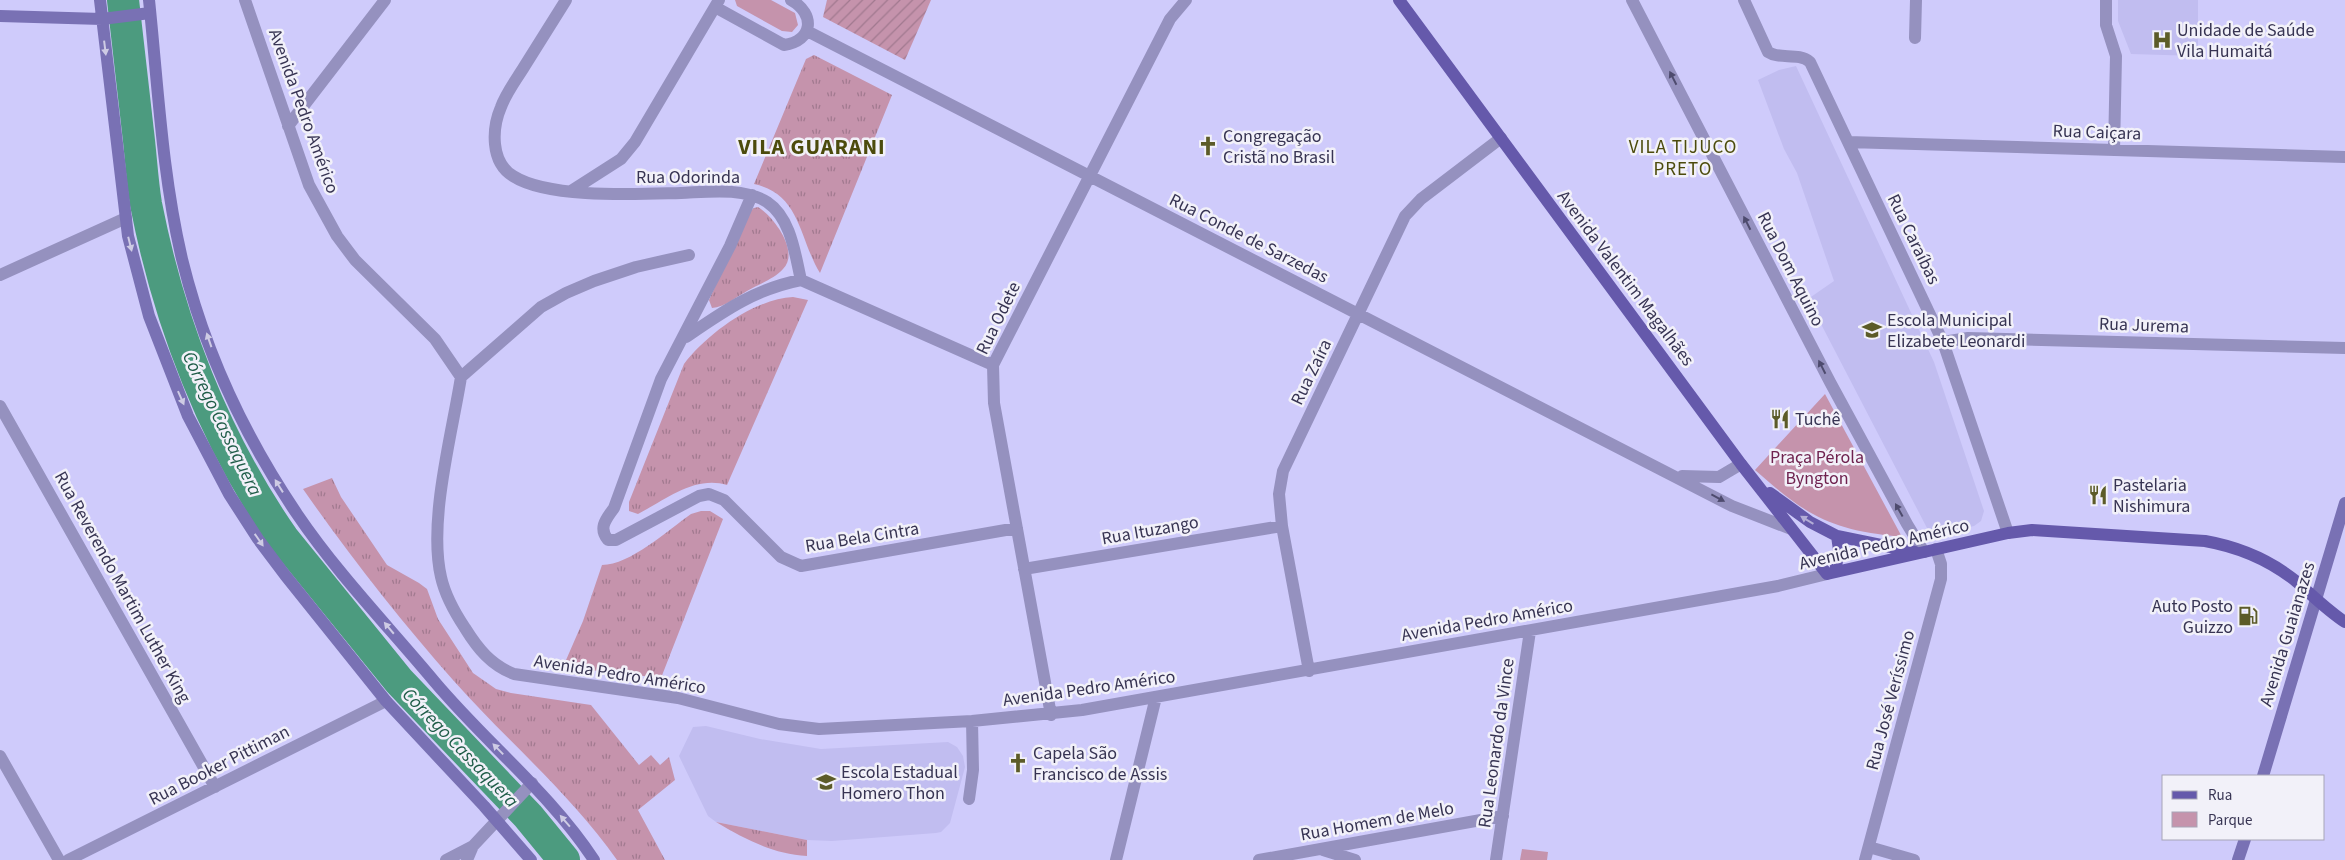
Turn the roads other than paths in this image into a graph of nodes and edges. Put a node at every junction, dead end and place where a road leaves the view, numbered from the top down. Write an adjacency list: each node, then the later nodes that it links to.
1 (100, 0): 16 (main road)
2 (149, 0): 14 (main road)
3 (245, 0): 19 (street, Avenida Pedro Américo)
4 (385, 0): 19 (street)
5 (566, 0): 25 (street, Rua Odorinda)
6 (791, 0): 17 (street)
7 (1186, 0): 24 (street, Rua Odete)
8 (1399, 0): 20 (main road, Avenida Valentim Magalhães)
9 (1632, 0): 47 (street, Rua Dom Aquino, one-way to 9)
10 (1744, 0): 21 (street, Rua Caraíbas)
11 (1916, 0): 18 (street)
12 (2106, 0): 22 (street)
13 (717, 4): 17 (street); 25 (street)
14 (144, 14): 16 (main road); 60 (main road, one-way to 14)
15 (0, 16): 16 (main road)
16 (102, 19): 27 (main road, one-way to 27)
17 (807, 31): 24 (street, Rua Conde de Sarzedas)
18 (1915, 38)
19 (288, 126): 36 (street, Avenida Pedro Américo)
20 (1501, 138): 31 (street, Rua Zaíra); 38 (main road, Avenida Valentim Magalhães)
21 (1848, 142): 22 (street, Rua Caiçara); 33 (street, Rua Caraíbas)
22 (2114, 150): 23 (street, Rua Caiçara)
23 (2345, 157)
24 (1090, 176): 31 (street, Rua Conde de Sarzedas); 35 (street, Rua Odete)
25 (571, 191): 26 (street, Rua Odorinda)
26 (752, 195): 30 (street, Rua Odorinda); 32 (street, Rua Bela Cintra)
27 (126, 218): 29 (street); 55 (main road, one-way to 55)
28 (689, 255): 36 (street)
29 (0, 275)
30 (801, 280): 32 (street, Rua Bela Cintra); 35 (street)
31 (1358, 313): 39 (street, Rua Conde de Sarzedas); 42 (street, Rua Zaíra)
32 (684, 338): 43 (street, Rua Bela Cintra)
33 (1943, 342): 34 (street, Rua Jurema); 45 (street, Rua Caraíbas)
34 (2345, 348)
35 (993, 365): 43 (street, Rua Odete)
36 (461, 377): 57 (street, Avenida Pedro Américo)
37 (0, 406): 61 (street, Rua Reverendo Martim Luther King)
38 (1741, 464): 39 (street, Rua Conde de Sarzedas); 40 (main road, Avenida Valentim Magalhães)
39 (1675, 475): 44 (street, Rua Conde de Sarzedas, one-way to 44)
40 (1751, 476): 44 (main road, Avenida Valentim Magalhães); 46 (main road, one-way to 40)
41 (2345, 502): 50 (main road, Avenida Guaianazes)
42 (1282, 526): 48 (street, Rua Ituzango); 53 (street, Rua Zaíra)
43 (1017, 528): 48 (street, Rua Odete)
44 (1791, 529): 49 (main road, Avenida Valentim Magalhães)
45 (2008, 533): 47 (main road, Avenida Pedro Américo); 50 (main road, Avenida Pedro Américo)
46 (1837, 536): 47 (main road); 49 (main road)
47 (1927, 551): 49 (main road, Avenida Pedro Américo); 67 (street, Rua José Veríssimo)
48 (1024, 569): 56 (street, Rua Odete)
49 (1831, 573): 52 (street, Avenida Pedro Américo)
50 (2316, 600): 51 (main road, Avenida Pedro Américo); 59 (main road, Avenida Guaianazes)
51 (2345, 622)
52 (1530, 631): 53 (street, Avenida Pedro Américo); 63 (street, Rua Leonardo da Vince)
53 (1309, 670): 54 (street, Avenida Pedro Américo)
54 (1156, 697): 56 (street, Avenida Pedro Américo); 75 (street)
55 (386, 701): 61 (street, Rua Booker Pittiman); 64 (main road)
56 (1051, 715): 57 (street, Avenida Pedro Américo)
57 (972, 721): 62 (street)
58 (0, 756): 69 (street)
59 (2263, 775)
60 (532, 784): 64 (street); 74 (main road, one-way to 60)
61 (215, 786): 70 (street, Rua Booker Pittiman)
62 (969, 799)
63 (1503, 816): 68 (street, Rua Homem de Melo); 78 (street, Rua Leonardo da Vince)
64 (497, 821): 66 (street); 73 (main road)
65 (2245, 840): 81 (main road)
66 (473, 846): 71 (street); 72 (street)
67 (1868, 847): 79 (street, Rua José Veríssimo); 80 (street)
68 (1320, 849): 76 (street, Rua Homem de Melo); 77 (street)
69 (59, 860)
70 (68, 860)
71 (446, 860)
72 (467, 860)
73 (531, 860)
74 (594, 860)
75 (1116, 860)
76 (1259, 860)
77 (1355, 860)
78 (1496, 860)
79 (1865, 860)
80 (1914, 860)
81 (2238, 860)

